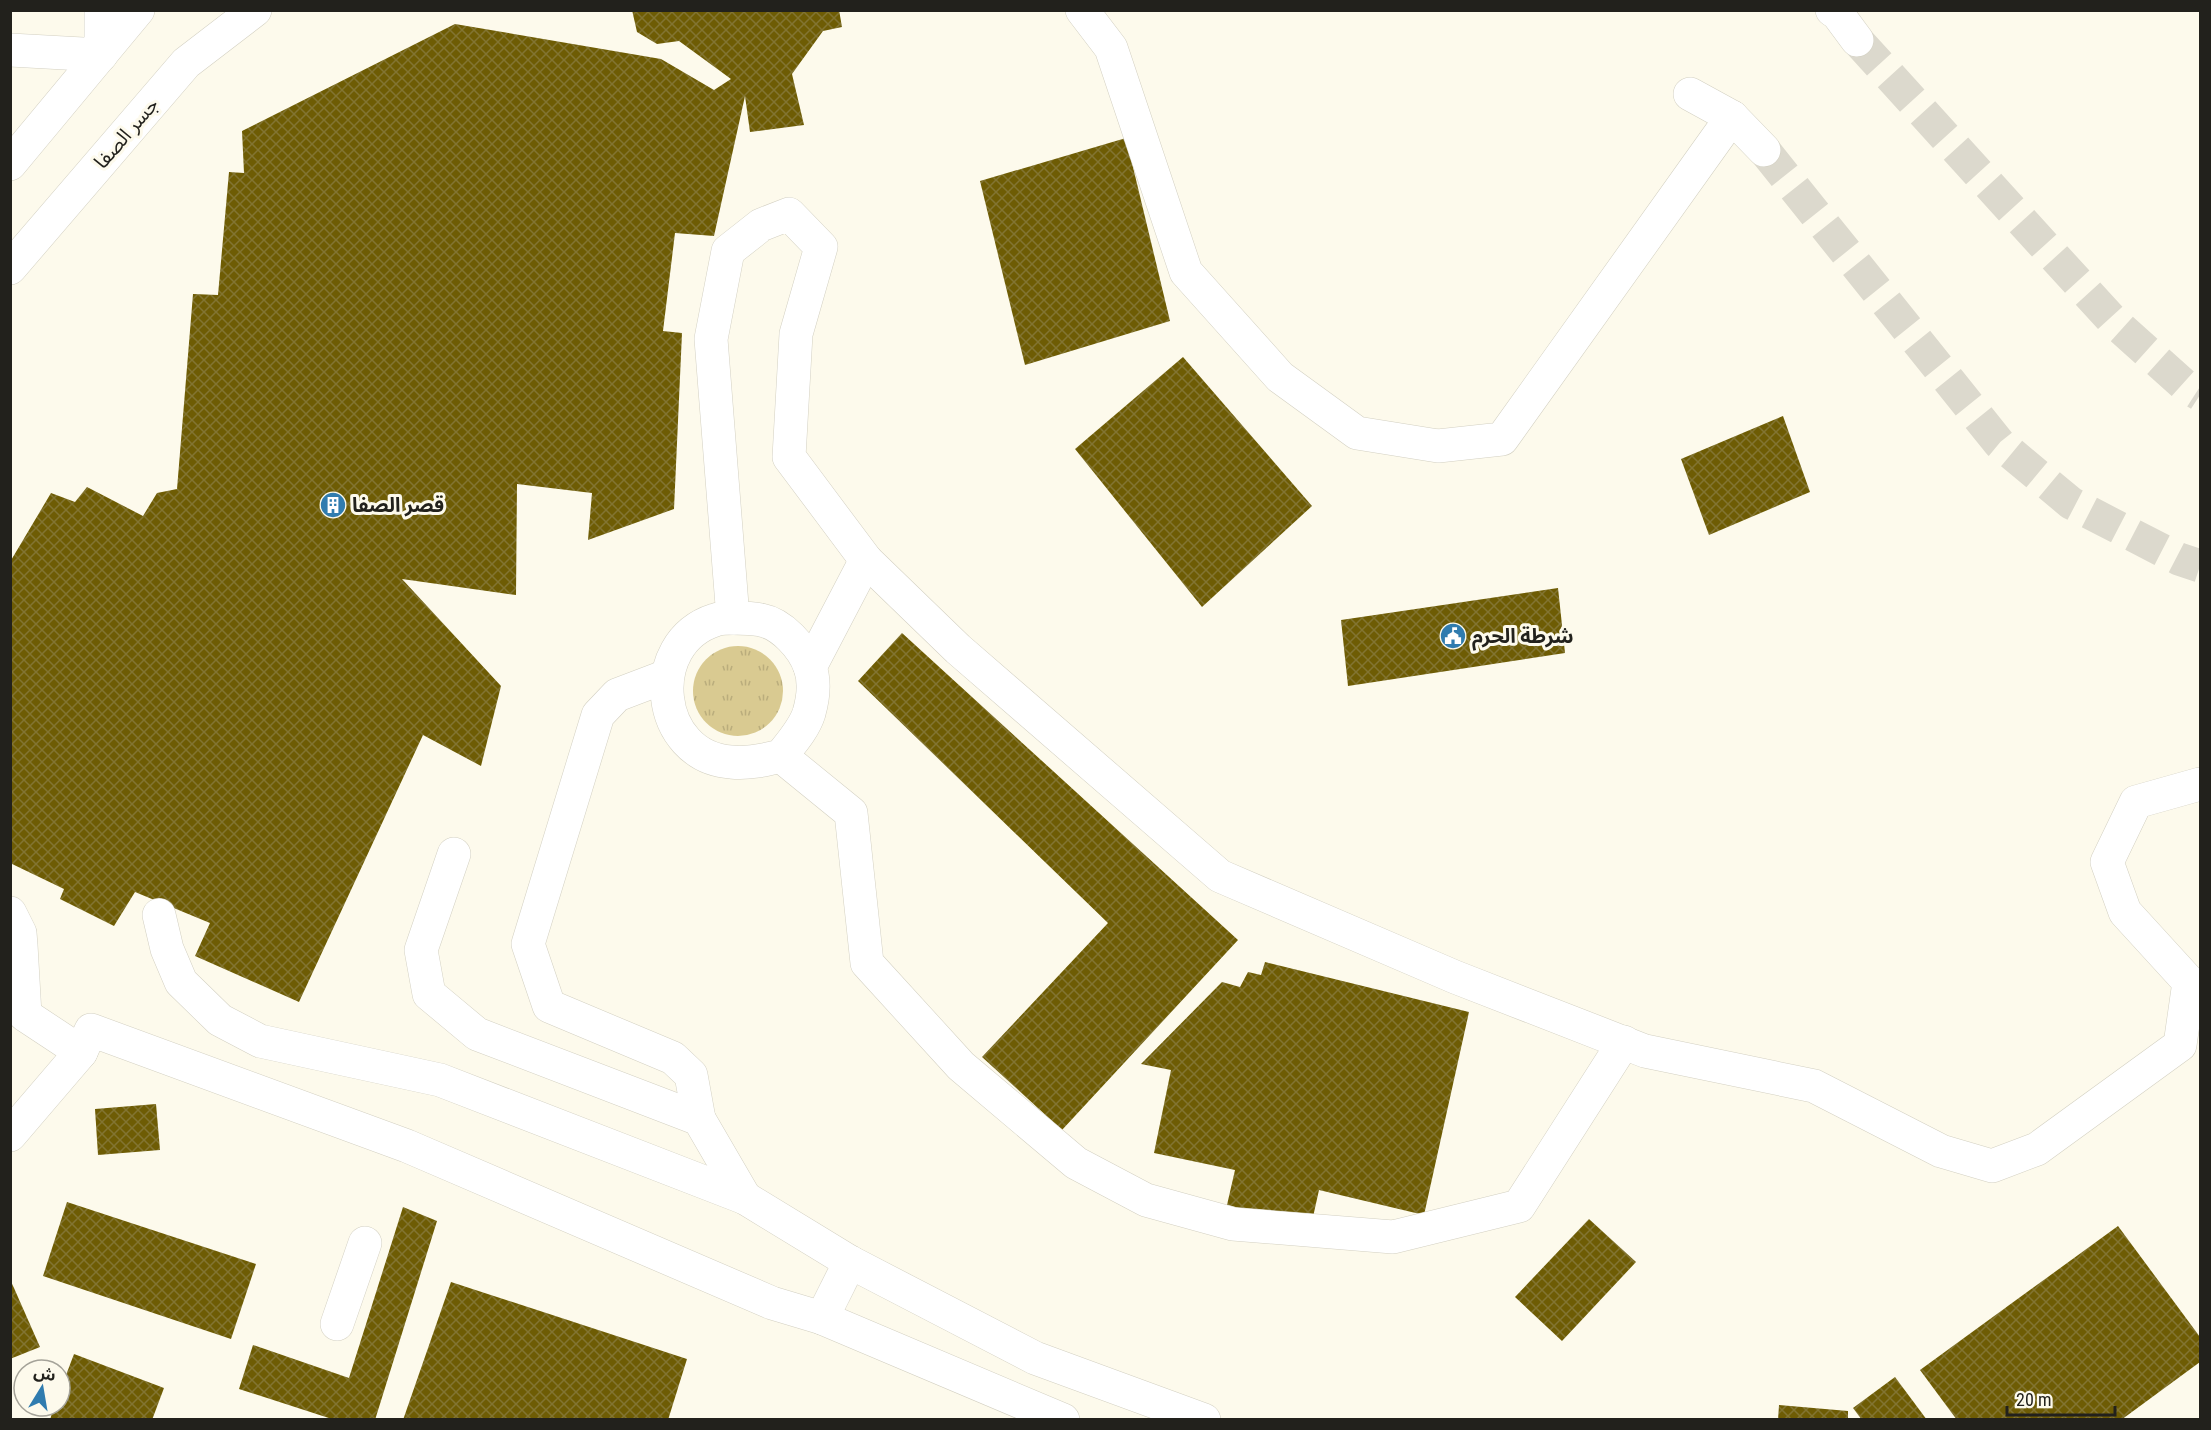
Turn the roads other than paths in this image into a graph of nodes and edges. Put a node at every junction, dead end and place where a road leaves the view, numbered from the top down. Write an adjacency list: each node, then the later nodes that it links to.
1 (101, 10): 8 (street)
2 (138, 10): 8 (street)
3 (255, 10): 13 (street, جسر الصفا)
4 (1082, 10): 10 (street)
5 (1835, 11): 6 (street)
6 (1857, 40)
7 (10, 50): 8 (street)
8 (101, 55): 12 (street)
9 (1690, 94): 10 (street)
10 (1732, 117): 11 (street)
11 (1764, 150)
12 (10, 164)
13 (10, 268)
14 (866, 560): 15 (street); 16 (street); 23 (street)
15 (733, 618): 16 (street); 17 (street)
16 (810, 667): 18 (street)
17 (667, 676): 18 (street); 25 (street)
18 (781, 756): 23 (street)
19 (2200, 784): 23 (street)
20 (454, 854): 25 (street)
21 (10, 913): 24 (street)
22 (159, 915): 27 (street)
23 (1624, 1042)
24 (81, 1052): 26 (street); 30 (street)
25 (699, 1119): 27 (street)
26 (10, 1135)
27 (745, 1198): 29 (street)
28 (365, 1243): 31 (street)
29 (850, 1262): 30 (street); 33 (street)
30 (822, 1318): 32 (street)
31 (337, 1324)
32 (1063, 1419)
33 (1204, 1419)

